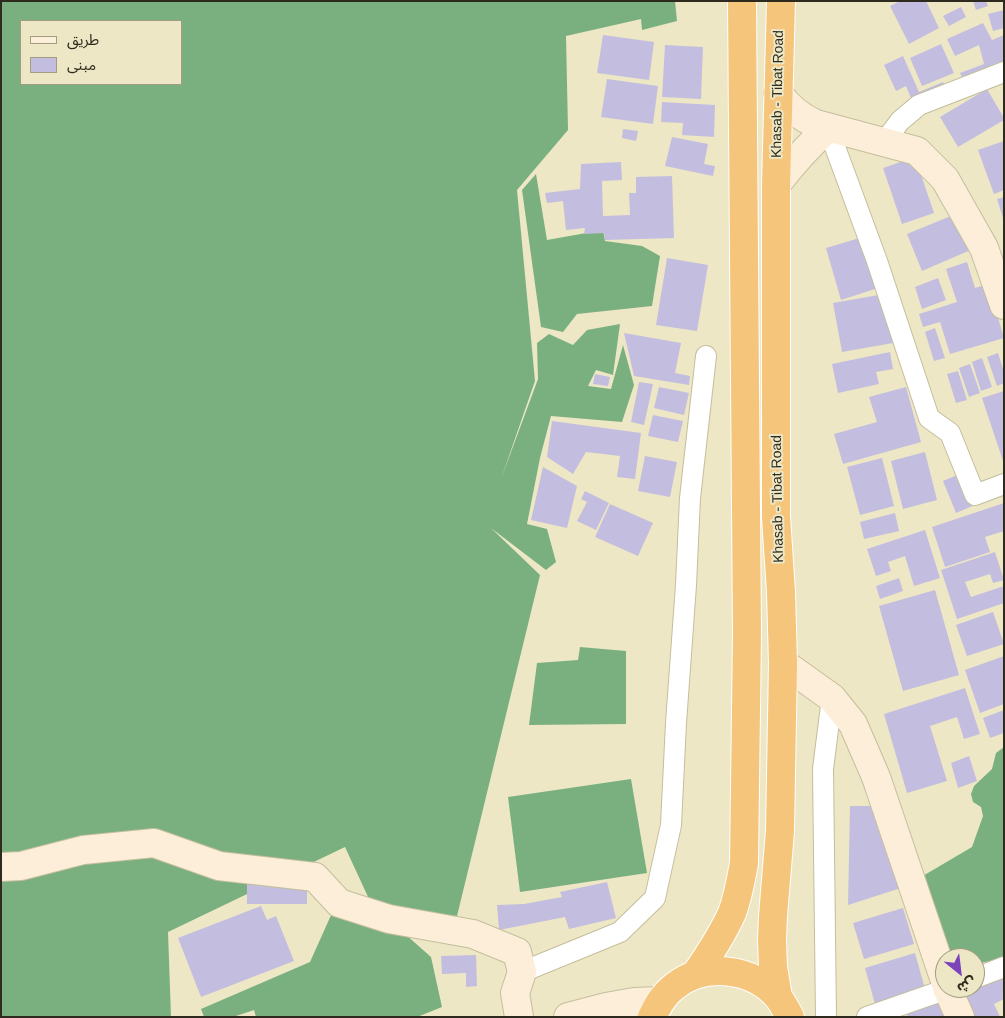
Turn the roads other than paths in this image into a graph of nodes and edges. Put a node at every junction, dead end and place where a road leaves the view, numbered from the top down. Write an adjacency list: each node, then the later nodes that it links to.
1 (742, 1): 18 (highway)
2 (781, 1): 4 (highway, Khasab - Tibat Road)
3 (1004, 72): 6 (street)
4 (778, 93): 5 (street); 7 (highway, Khasab - Tibat Road)
5 (828, 128): 6 (street); 7 (street); 10 (street)
6 (884, 142): 8 (street)
7 (776, 185): 11 (highway, Khasab - Tibat Road)
8 (1004, 306)
9 (706, 356): 16 (street)
10 (1004, 484)
11 (783, 663): 12 (street); 21 (highway, Khasab - Tibat Road)
12 (832, 698): 14 (street); 25 (street)
13 (1, 867): 16 (street)
14 (935, 952)
15 (1004, 967): 17 (street)
16 (522, 972): 23 (street)
17 (985, 974)
18 (695, 975): 21 (highway); 22 (highway)
19 (935, 992): 26 (street)
20 (952, 998): 27 (street)
21 (784, 1007)
22 (656, 1009): 24 (street)
23 (519, 1017)
24 (568, 1017)
25 (826, 1017)
26 (867, 1017)
27 (960, 1017)

